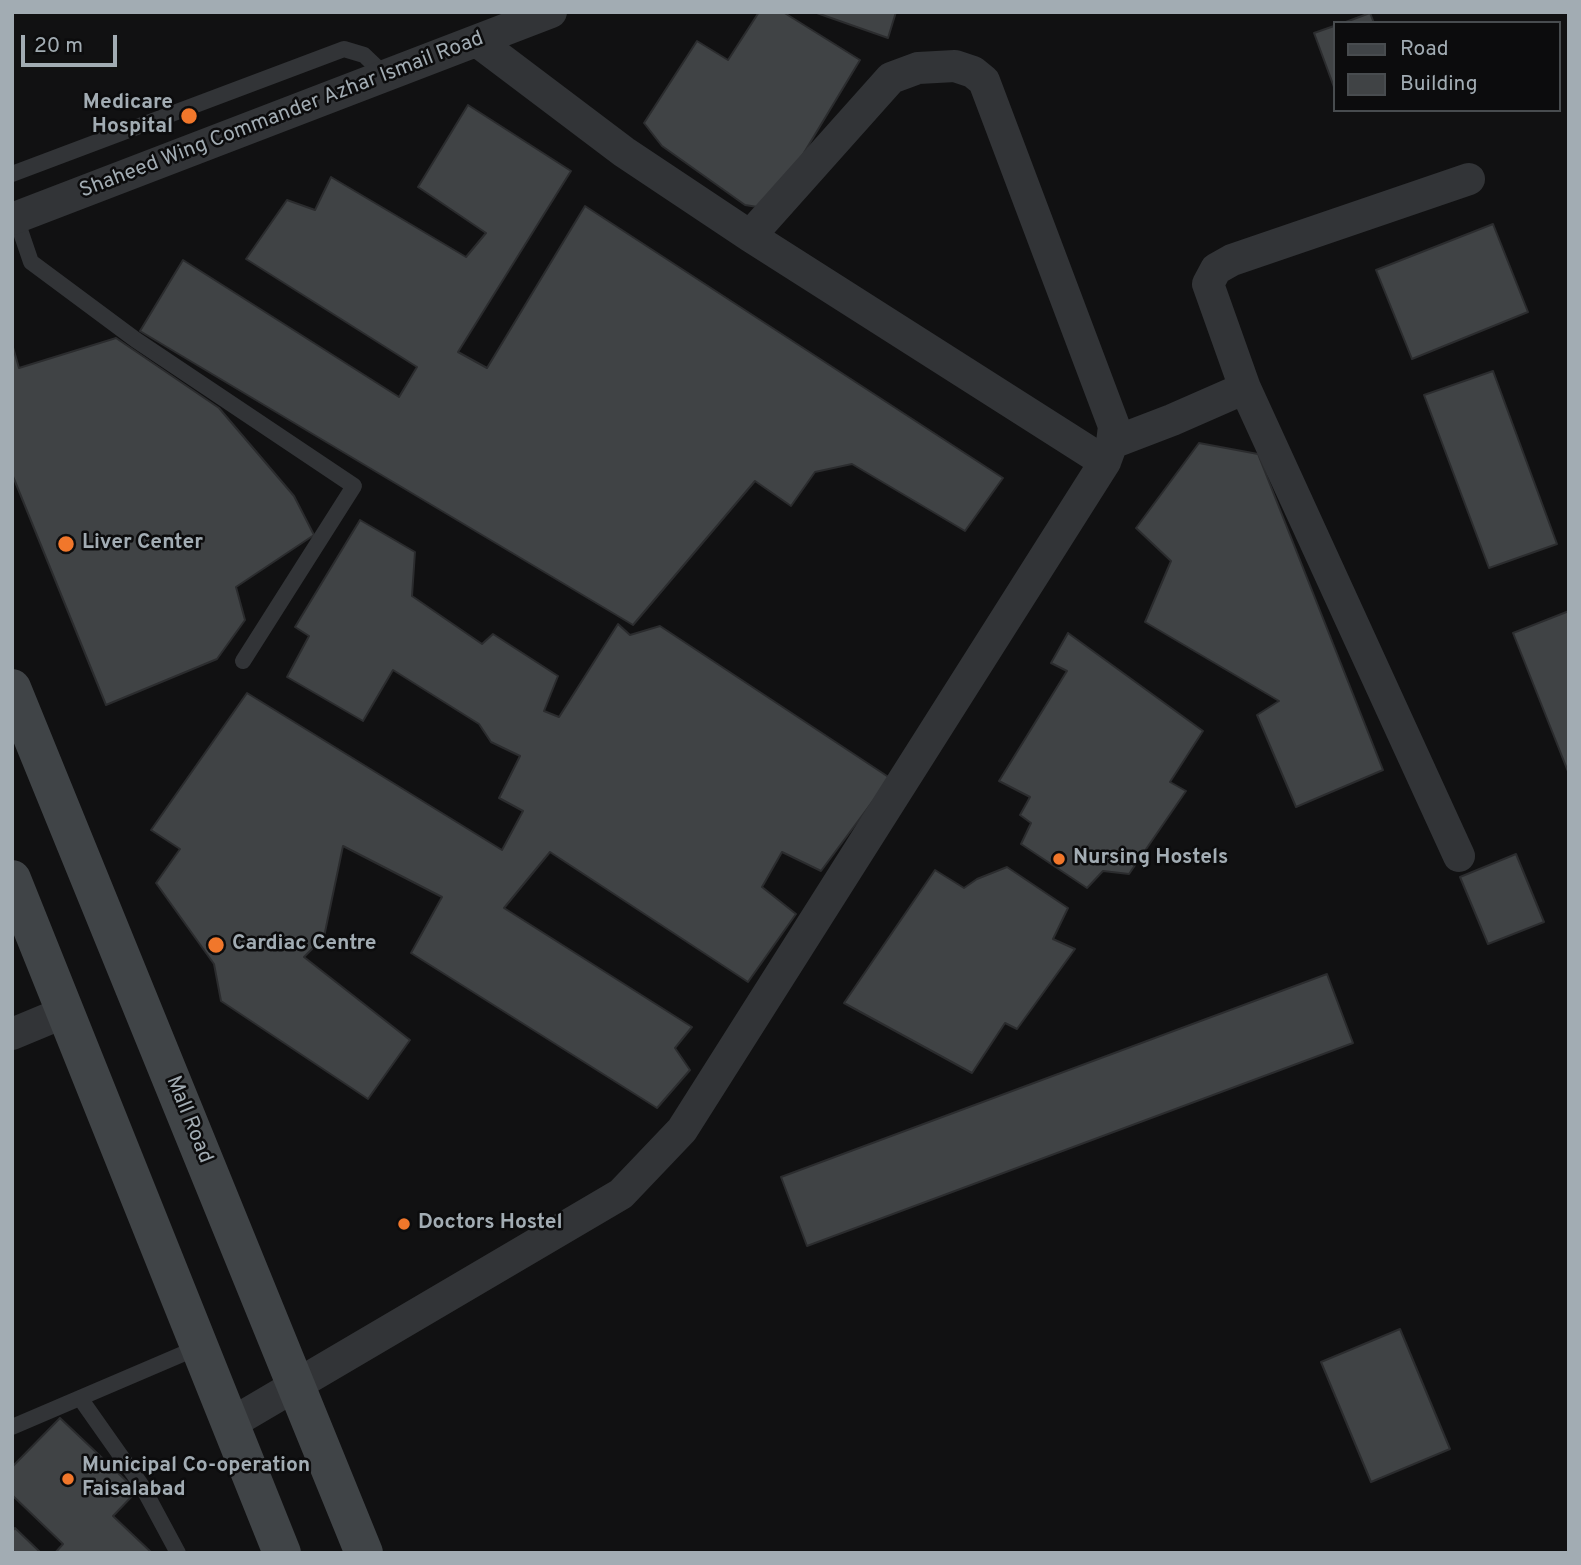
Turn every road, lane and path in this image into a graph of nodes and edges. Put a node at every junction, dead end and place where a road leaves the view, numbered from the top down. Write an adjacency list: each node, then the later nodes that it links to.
1 (547, 13): 2 (street, Shaheed Wing Commander Azhar Ismail Road)
2 (477, 41): 3 (street, Shaheed Wing Commander Azhar Ismail Road); 7 (street)
3 (386, 76): 4 (lane); 6 (street, Shaheed Wing Commander Azhar Ismail Road)
4 (12, 174)
5 (1469, 179): 8 (street)
6 (14, 218): 10 (lane)
7 (750, 236): 9 (street); 9 (street)
8 (1245, 388): 9 (street); 12 (street)
9 (1108, 452): 17 (street)
10 (243, 661)
11 (12, 688): 17 (main road, Mall Road)
12 (1459, 856)
13 (12, 879): 14 (main road)
14 (65, 1012): 15 (street); 16 (main road)
15 (12, 1034)
16 (199, 1347): 18 (lane); 19 (main road)
17 (296, 1385): 19 (street); 23 (main road, Mall Road)
18 (80, 1398): 20 (lane); 21 (lane)
19 (230, 1424): 22 (main road)
20 (12, 1427)
21 (178, 1553)
22 (282, 1553)
23 (363, 1553)

